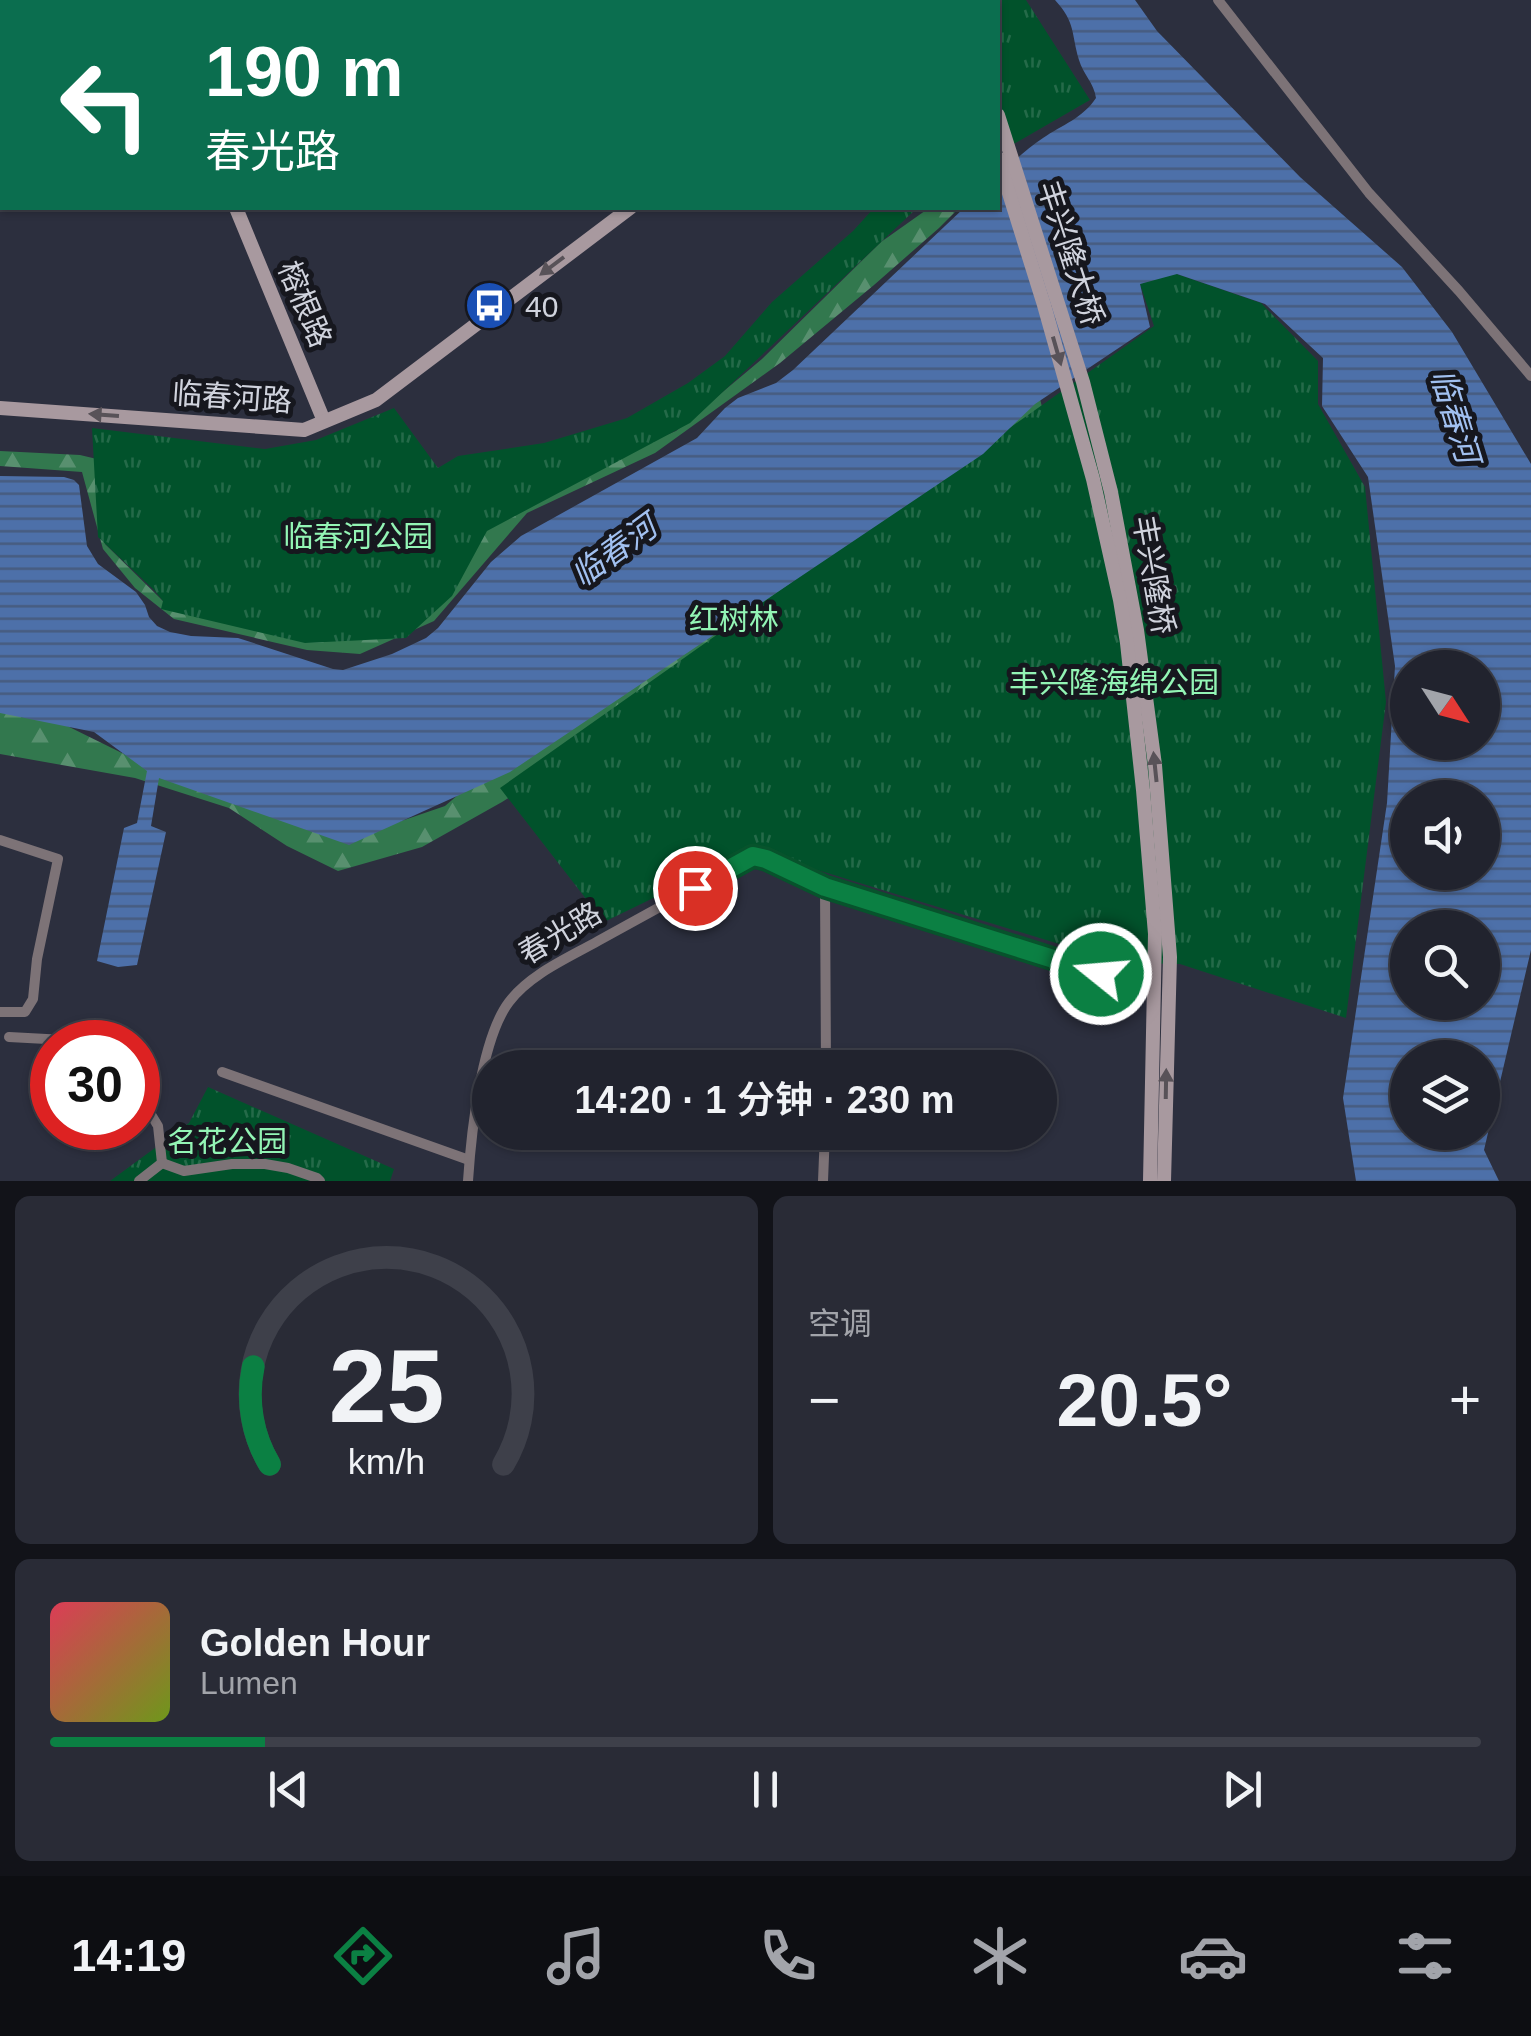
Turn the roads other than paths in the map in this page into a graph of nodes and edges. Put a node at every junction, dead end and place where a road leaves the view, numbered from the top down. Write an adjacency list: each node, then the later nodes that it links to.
1 (1218, 0): 6 (street)
2 (1000, 120): 8 (main road, 丰兴隆大桥)
3 (1000, 164): 8 (main road, 丰兴隆大桥, one-way to 8)
4 (237, 210): 9 (main road, 榕根路)
5 (627, 210): 9 (main road, 临春河路, one-way to 9)
6 (1531, 376)
7 (0, 408): 9 (main road, 临春河路, one-way to 7)
8 (1082, 411): 12 (main road, 丰兴隆桥)
9 (324, 422)
10 (0, 840): 14 (street)
11 (825, 887): 13 (street); 17 (street); 21 (street, 春光路)
12 (1162, 934): 13 (main road); 28 (main road, one-way to 12)
13 (1155, 956): 27 (main road)
14 (0, 1012)
15 (9, 1036): 16 (street)
16 (30, 1038)
17 (826, 1050)
18 (222, 1072): 21 (street)
19 (160, 1144): 22 (street)
20 (824, 1150): 26 (street)
21 (469, 1160): 25 (street, 春光路)
22 (162, 1162): 23 (street); 24 (street)
23 (140, 1181)
24 (320, 1181)
25 (468, 1181)
26 (823, 1181)
27 (1150, 1181)
28 (1164, 1181)

